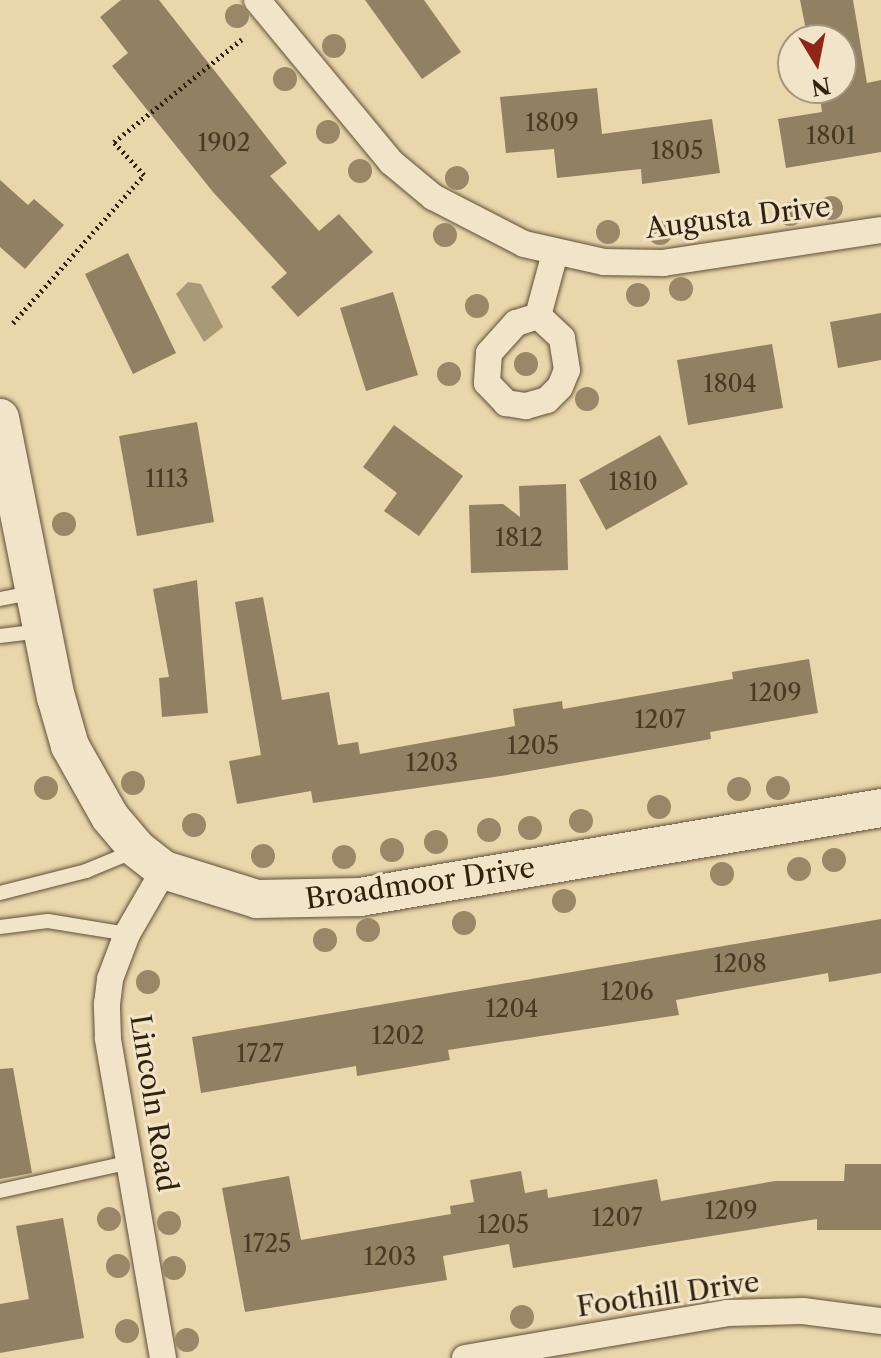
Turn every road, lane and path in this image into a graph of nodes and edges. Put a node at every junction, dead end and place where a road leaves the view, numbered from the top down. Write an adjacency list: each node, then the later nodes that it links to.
1 (257, 0): 4 (street, Augusta Drive)
2 (242, 39): 6 (path)
3 (881, 230): 4 (street, Augusta Drive)
4 (555, 253): 5 (street)
5 (538, 316)
6 (13, 323)
7 (0, 418): 8 (street)
8 (18, 595): 9 (street)
9 (43, 631): 10 (lane); 12 (street)
10 (0, 636)
11 (881, 808): 12 (street, Broadmoor Drive)
12 (151, 860): 13 (lane); 15 (street, Lincoln Road)
13 (0, 893)
14 (0, 927): 15 (lane)
15 (127, 934): 16 (street, Lincoln Road)
16 (131, 1162): 17 (lane); 19 (street, Lincoln Road)
17 (0, 1191)
18 (881, 1321): 20 (street, Foothill Drive)
19 (163, 1358)
20 (465, 1358)

